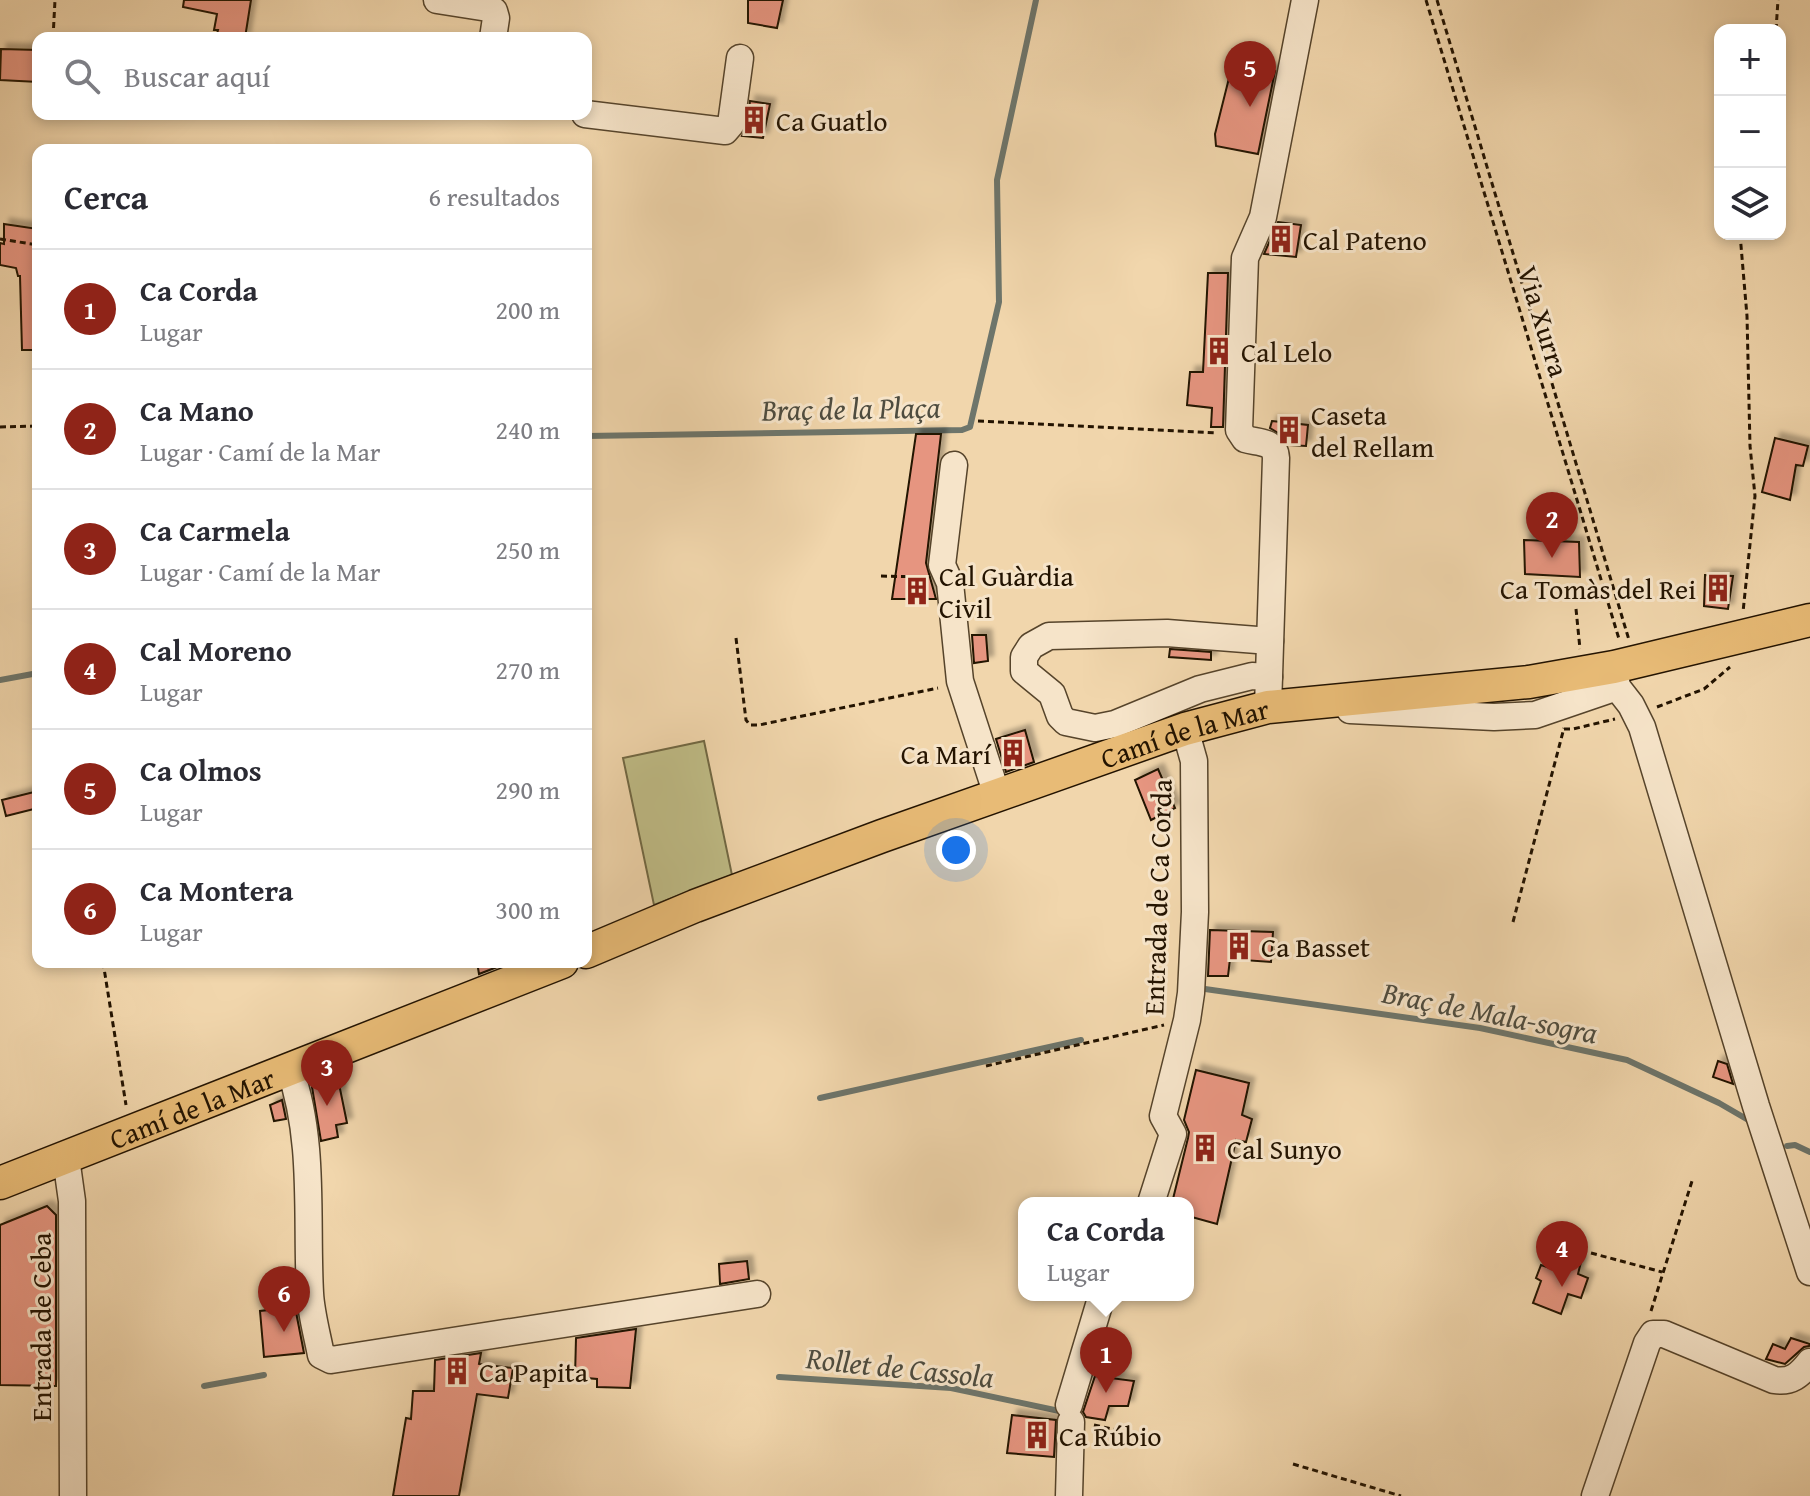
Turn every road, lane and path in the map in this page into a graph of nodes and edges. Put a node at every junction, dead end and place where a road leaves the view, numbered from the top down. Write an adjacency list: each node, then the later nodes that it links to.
1 (55, 0): 8 (path)
2 (437, 0): 9 (street)
3 (1305, 0): 18 (street)
4 (1426, 0): 27 (path, Via Xurra)
5 (1437, 0): 27 (path)
6 (1778, 0): 7 (path)
7 (1776, 24)
8 (53, 32)
9 (494, 32)
10 (740, 58): 11 (street)
11 (592, 115)
12 (0, 239): 14 (path)
13 (1741, 240): 26 (path)
14 (32, 244)
15 (978, 421): 18 (path)
16 (32, 426): 17 (path)
17 (0, 427)
18 (1241, 435): 25 (street)
19 (954, 465): 20 (street)
20 (945, 571): 21 (path); 28 (street)
21 (881, 576)
22 (1576, 609): 27 (path)
23 (1810, 620): 26 (main road, Camí de la Mar)
24 (736, 638): 28 (path)
25 (1270, 641): 29 (street); 29 (street)
26 (1739, 648): 27 (main road, Camí de la Mar); 31 (path)
27 (1615, 668): 30 (main road, Camí de la Mar); 31 (street); 32 (street)
28 (961, 685): 34 (street)
29 (1269, 692): 30 (main road, Camí de la Mar); 33 (main road, Camí de la Mar)
30 (1302, 704): 32 (street)
31 (1635, 714): 32 (path); 49 (street)
32 (1567, 717): 35 (path)
33 (1185, 729): 34 (main road, Camí de la Mar); 39 (street, Entrada de Ca Corda)
34 (997, 795): 36 (main road, Camí de la Mar)
35 (1513, 922)
36 (592, 949)
37 (104, 968): 42 (path)
38 (547, 968): 41 (main road, Camí de la Mar)
39 (1187, 1020): 40 (path); 46 (street, Entrada de Ca Corda)
40 (986, 1066)
41 (290, 1070): 42 (main road, Camí de la Mar); 50 (street)
42 (130, 1133): 43 (main road, Camí de la Mar)
43 (66, 1158): 45 (main road, Camí de la Mar); 57 (street, Entrada de Ceba)
44 (1693, 1178): 48 (path)
45 (0, 1183)
46 (1153, 1197)
47 (1591, 1253): 48 (path)
48 (1662, 1272): 52 (path)
49 (1810, 1272)
50 (757, 1294)
51 (1100, 1301): 54 (street)
52 (1653, 1334): 53 (street); 60 (street)
53 (1810, 1362)
54 (1070, 1414): 55 (path); 58 (street)
55 (1139, 1435)
56 (1293, 1464): 59 (path)
57 (73, 1496)
58 (1069, 1496)
59 (1401, 1496)
60 (1595, 1496)

